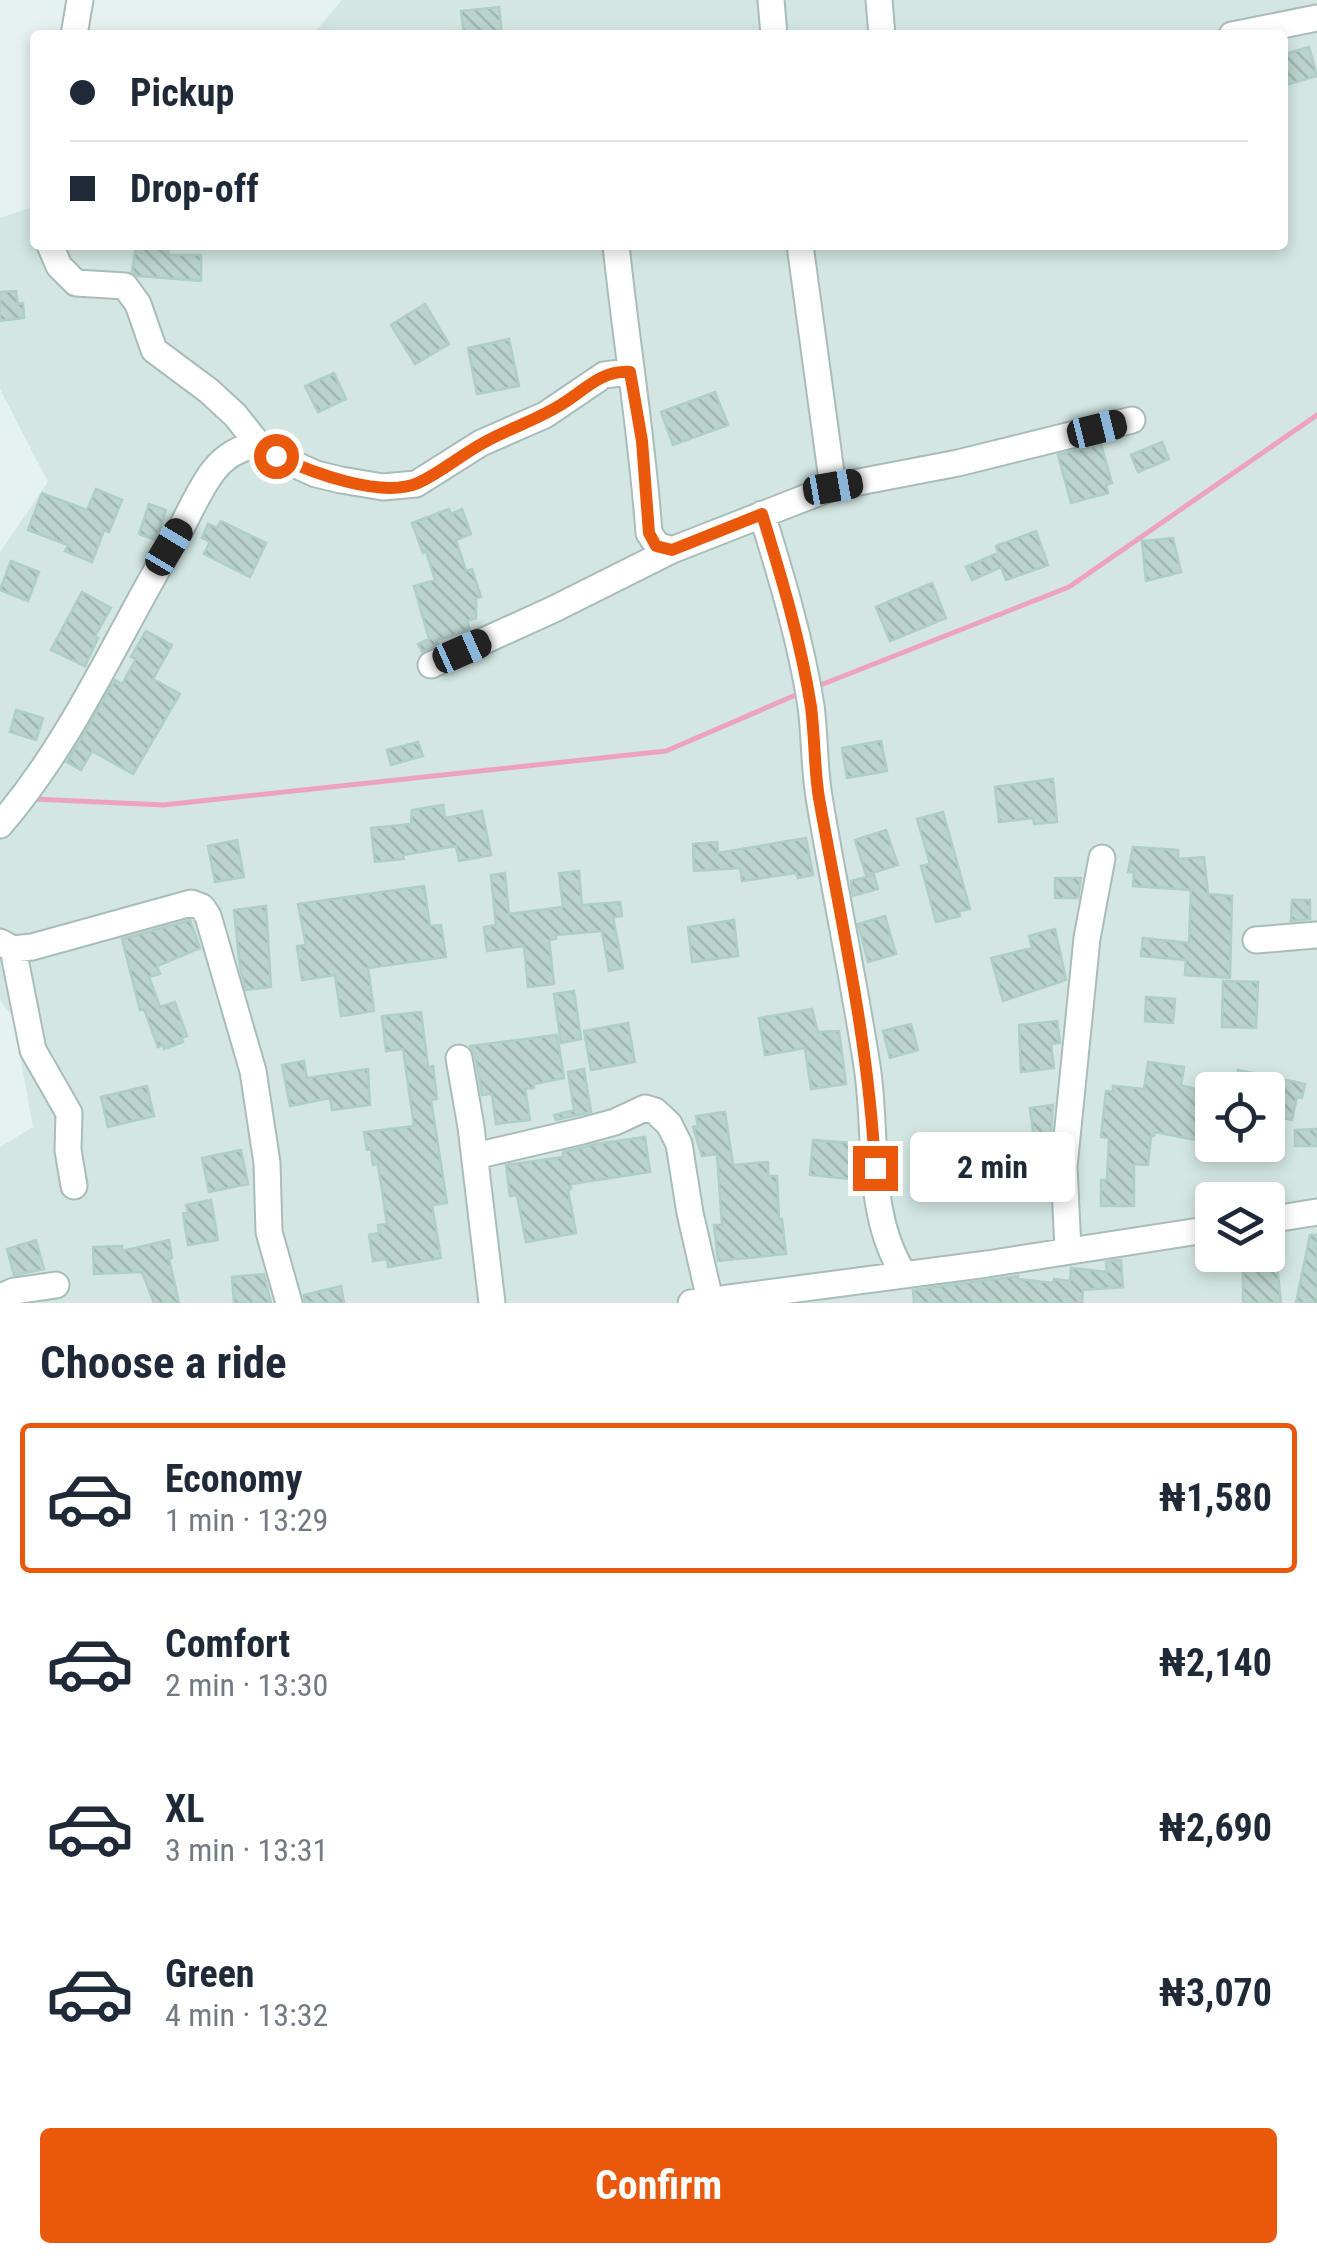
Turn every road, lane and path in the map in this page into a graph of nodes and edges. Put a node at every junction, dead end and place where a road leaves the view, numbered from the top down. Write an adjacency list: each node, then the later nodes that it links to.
1 (80, 0): 5 (street)
2 (772, 0): 6 (street)
3 (879, 0): 7 (street)
4 (1317, 18): 8 (street)
5 (75, 30)
6 (774, 30)
7 (882, 30)
8 (1257, 30)
9 (52, 250): 14 (street)
10 (617, 250): 12 (street)
11 (801, 250): 15 (street)
12 (630, 372): 14 (street); 17 (street)
13 (1132, 420): 15 (street)
14 (260, 445): 19 (street)
15 (833, 487): 16 (street)
16 (762, 514): 17 (street); 31 (street)
17 (672, 550): 18 (street)
18 (431, 665)
19 (0, 826)
20 (1102, 858): 30 (street)
21 (1317, 935): 22 (street)
22 (1256, 940)
23 (7, 946): 26 (street); 35 (street)
24 (459, 1058): 25 (street)
25 (474, 1156): 34 (street); 36 (street)
26 (74, 1186)
27 (1317, 1212): 28 (street)
28 (1285, 1217)
29 (1195, 1230): 30 (street)
30 (1068, 1249): 31 (street)
31 (904, 1273): 34 (street)
32 (56, 1285): 33 (street)
33 (0, 1296)
34 (700, 1302)
35 (289, 1303)
36 (492, 1303)

